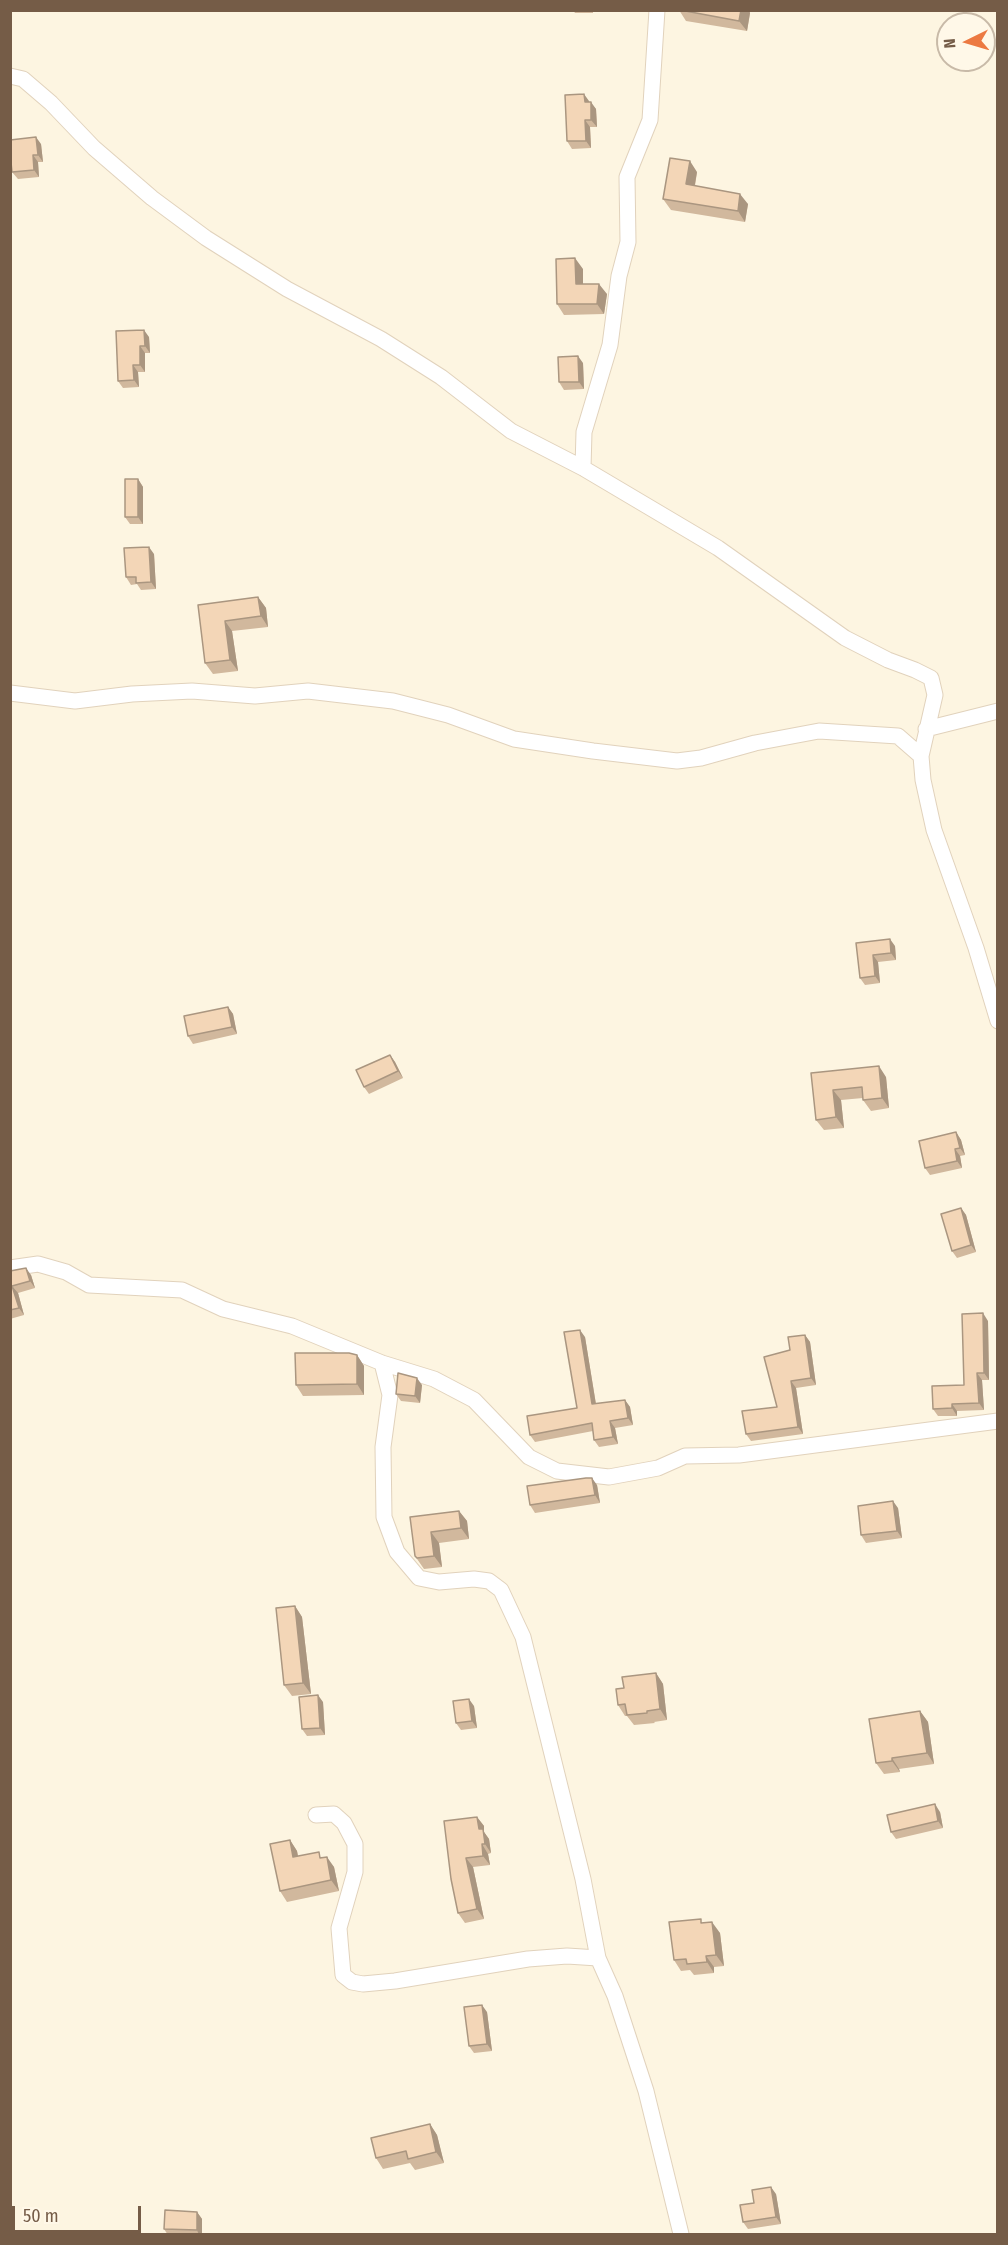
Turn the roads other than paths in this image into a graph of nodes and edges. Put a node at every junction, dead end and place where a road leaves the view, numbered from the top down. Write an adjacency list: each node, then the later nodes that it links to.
1 (657, 10): 3 (street)
2 (10, 76): 3 (street)
3 (583, 468): 6 (street)
4 (10, 693): 7 (street)
5 (998, 711): 6 (street)
6 (926, 729): 7 (street)
7 (921, 756): 8 (street)
8 (998, 1021)
9 (10, 1268): 10 (street)
10 (382, 1363): 11 (street); 13 (street)
11 (998, 1421)
12 (316, 1815): 13 (street)
13 (598, 1958): 14 (street)
14 (681, 2235)

